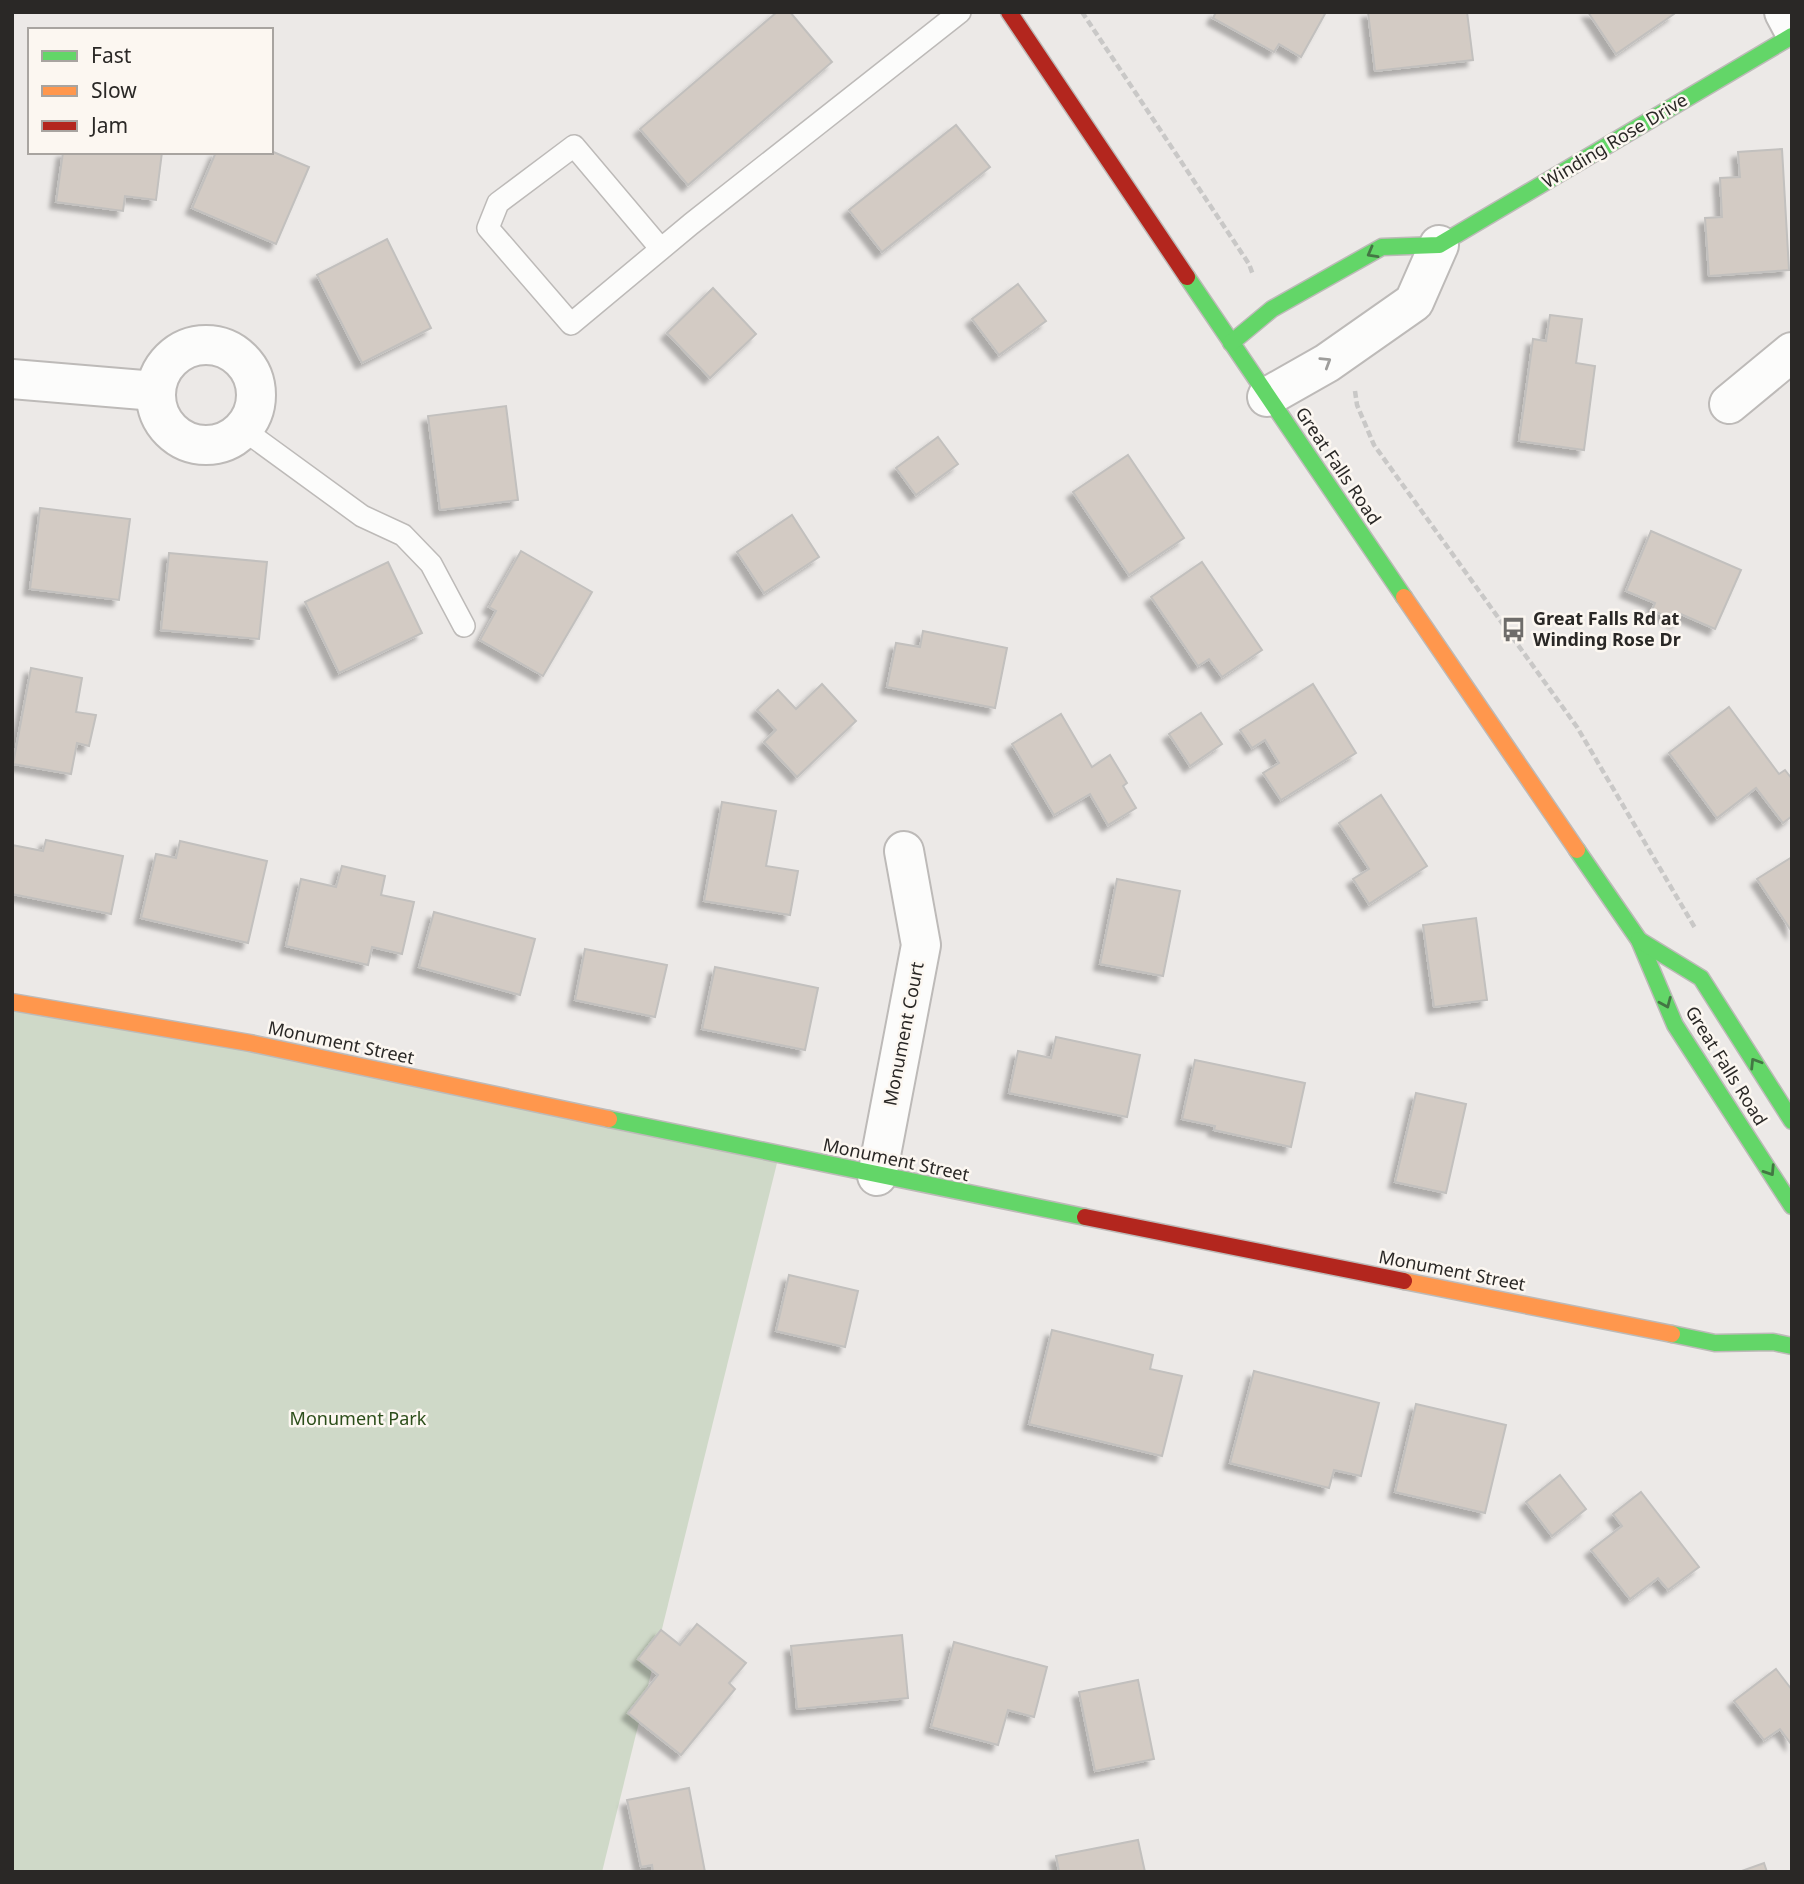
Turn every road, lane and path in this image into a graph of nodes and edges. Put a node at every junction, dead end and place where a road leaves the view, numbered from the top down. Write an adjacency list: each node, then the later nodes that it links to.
1 (960, 12): 8 (lane)
2 (1009, 12): 10 (street, Great Falls Road)
3 (1082, 12): 9 (path)
4 (1784, 12): 5 (street)
5 (1792, 27)
6 (1792, 36): 7 (street, Winding Rose Drive)
7 (1438, 245): 9 (street, Winding Rose Drive, one-way to 9); 12 (street, one-way to 7)
8 (661, 249): 8 (lane)
9 (1272, 309): 10 (street, Winding Rose Drive)
10 (1231, 343): 15 (street, Great Falls Road)
11 (1792, 352): 16 (street)
12 (1327, 363): 15 (street); 20 (path)
13 (12, 379): 14 (street)
14 (155, 391): 17 (street); 17 (street)
15 (1267, 397): 21 (street, Great Falls Road)
16 (1729, 404)
17 (244, 430): 18 (lane)
18 (464, 626)
19 (904, 851): 24 (street, Monument Court)
20 (1695, 930)
21 (1639, 940): 23 (street, Great Falls Road, one-way to 21); 25 (street, Great Falls Road, one-way to 25)
22 (12, 1002): 24 (street, Monument Street)
23 (1792, 1121)
24 (877, 1176): 26 (street, Monument Street)
25 (1792, 1206)
26 (1785, 1337)

